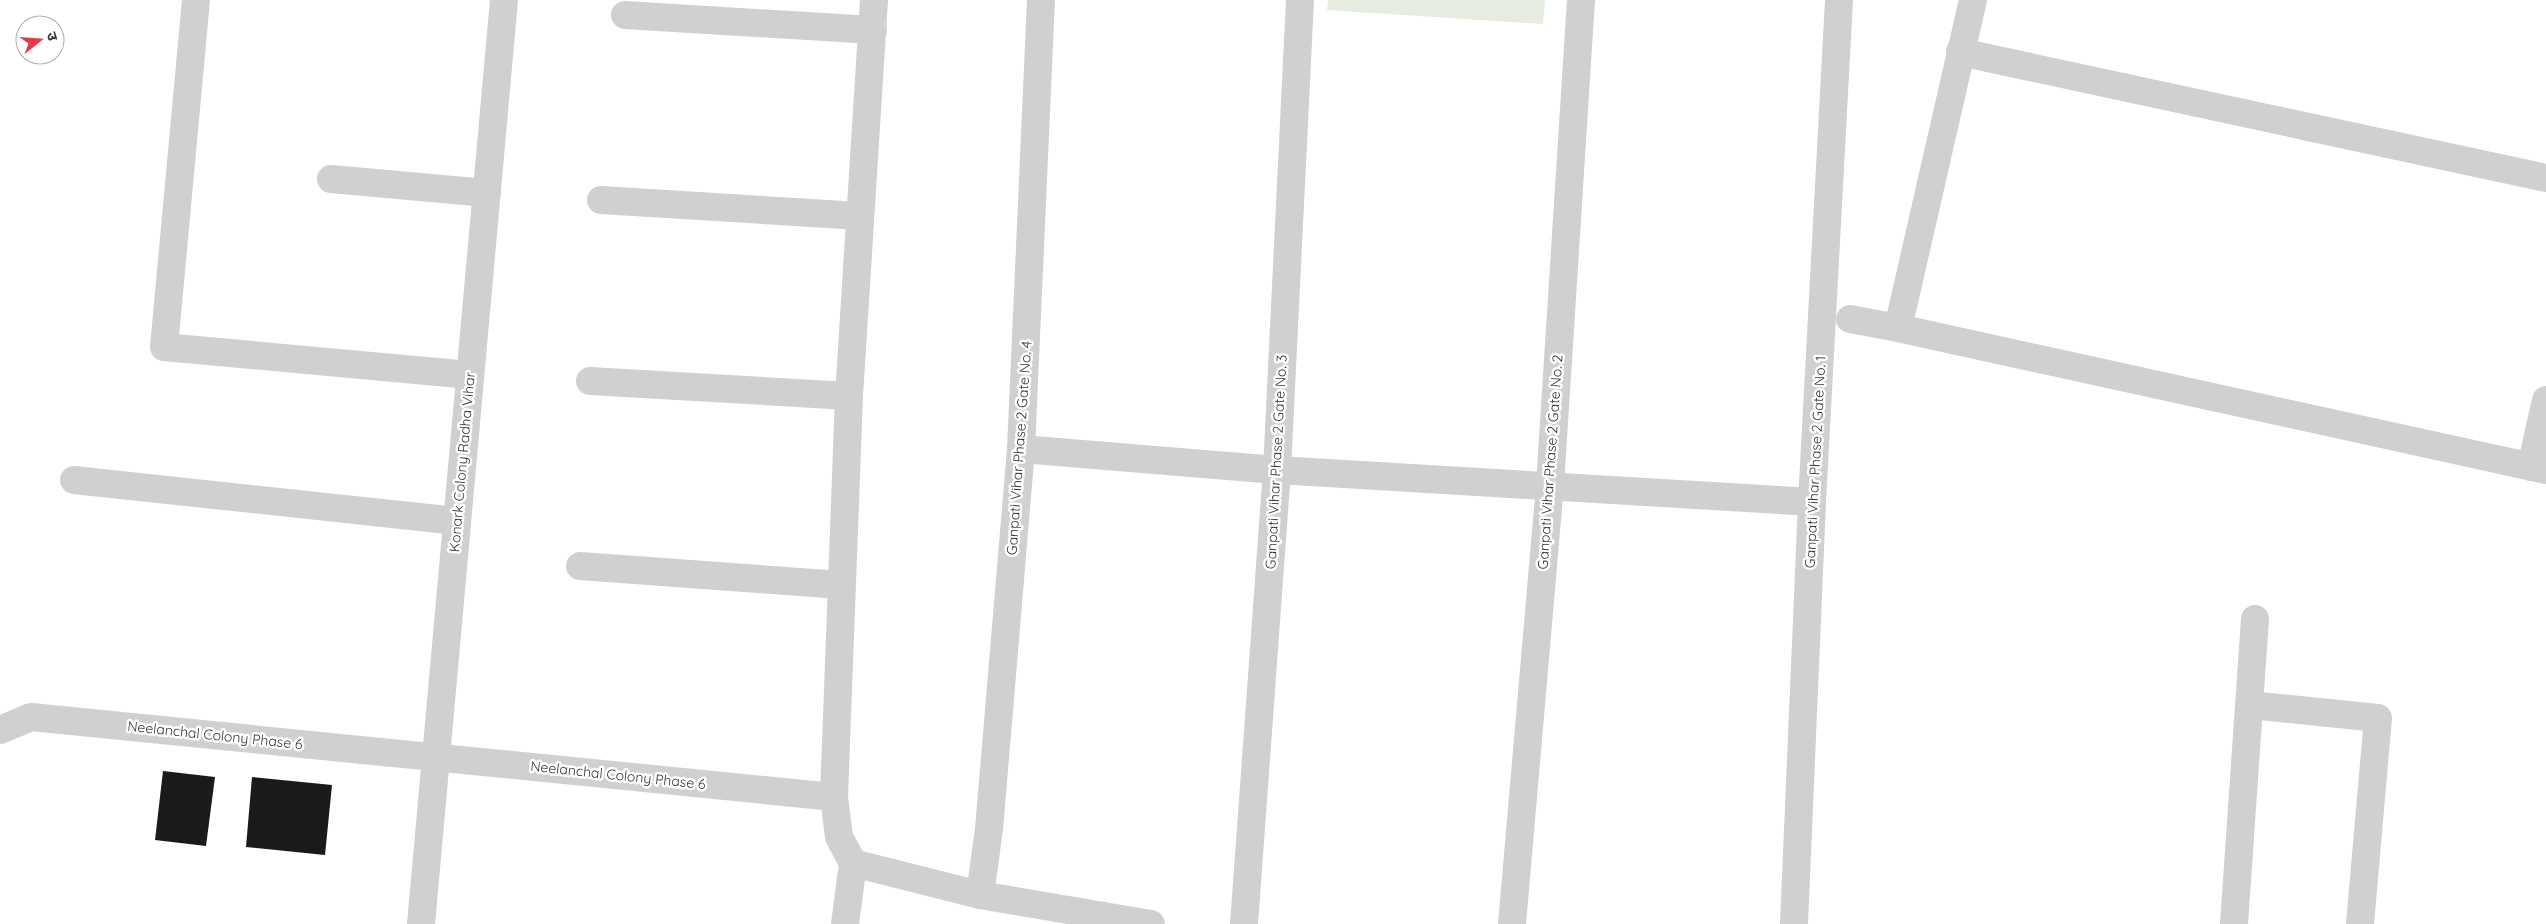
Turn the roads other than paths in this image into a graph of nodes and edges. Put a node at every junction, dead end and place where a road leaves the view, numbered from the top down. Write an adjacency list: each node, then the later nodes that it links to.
1 (196, 0): 19 (street)
2 (504, 0): 14 (street, Konark Colony Radha Vihar)
3 (874, 0): 10 (street)
4 (1041, 0): 23 (street, Ganpati Vihar Phase 2 Gate No. 4)
5 (1300, 0): 25 (street, Ganpati Vihar Phase 2 Gate No. 3)
6 (1581, 0): 27 (street, Ganpati Vihar Phase 2 Gate No. 2)
7 (1839, 0): 28 (street, Ganpati Vihar Phase 2 Gate No. 1)
8 (1973, 0): 11 (street)
9 (625, 15): 10 (street)
10 (873, 30): 16 (street)
11 (1960, 52): 12 (street); 18 (street)
12 (2546, 178)
13 (331, 179): 14 (street)
14 (487, 193): 19 (street, Konark Colony Radha Vihar)
15 (601, 200): 16 (street)
16 (860, 216): 21 (street)
17 (1850, 319): 18 (street)
18 (1898, 328): 24 (street)
19 (470, 375): 29 (street, Konark Colony Radha Vihar)
20 (590, 381): 21 (street)
21 (849, 396): 31 (street)
22 (2546, 400): 24 (street)
23 (1021, 449): 25 (street); 38 (street, Ganpati Vihar Phase 2 Gate No. 4)
24 (2539, 469)
25 (1277, 470): 27 (street); 43 (street, Ganpati Vihar Phase 2 Gate No. 3)
26 (74, 480): 29 (street)
27 (1550, 486): 28 (street); 44 (street, Ganpati Vihar Phase 2 Gate No. 2)
28 (1812, 502): 45 (street, Ganpati Vihar Phase 2 Gate No. 1)
29 (457, 521): 35 (street, Konark Colony Radha Vihar)
30 (580, 566): 31 (street)
31 (841, 584): 36 (street)
32 (2256, 619): 33 (street)
33 (2250, 705): 46 (street); 47 (street)
34 (0, 730): 35 (street, Neelanchal Colony Phase 6)
35 (436, 757): 36 (street, Neelanchal Colony Phase 6); 40 (street, Konark Colony Radha Vihar)
36 (834, 797): 37 (street)
37 (853, 863): 38 (street); 41 (street)
38 (980, 895): 39 (street)
39 (1071, 918): 42 (street)
40 (421, 924)
41 (845, 924)
42 (1151, 924)
43 (1244, 924)
44 (1512, 924)
45 (1794, 924)
46 (2234, 924)
47 (2360, 924)

